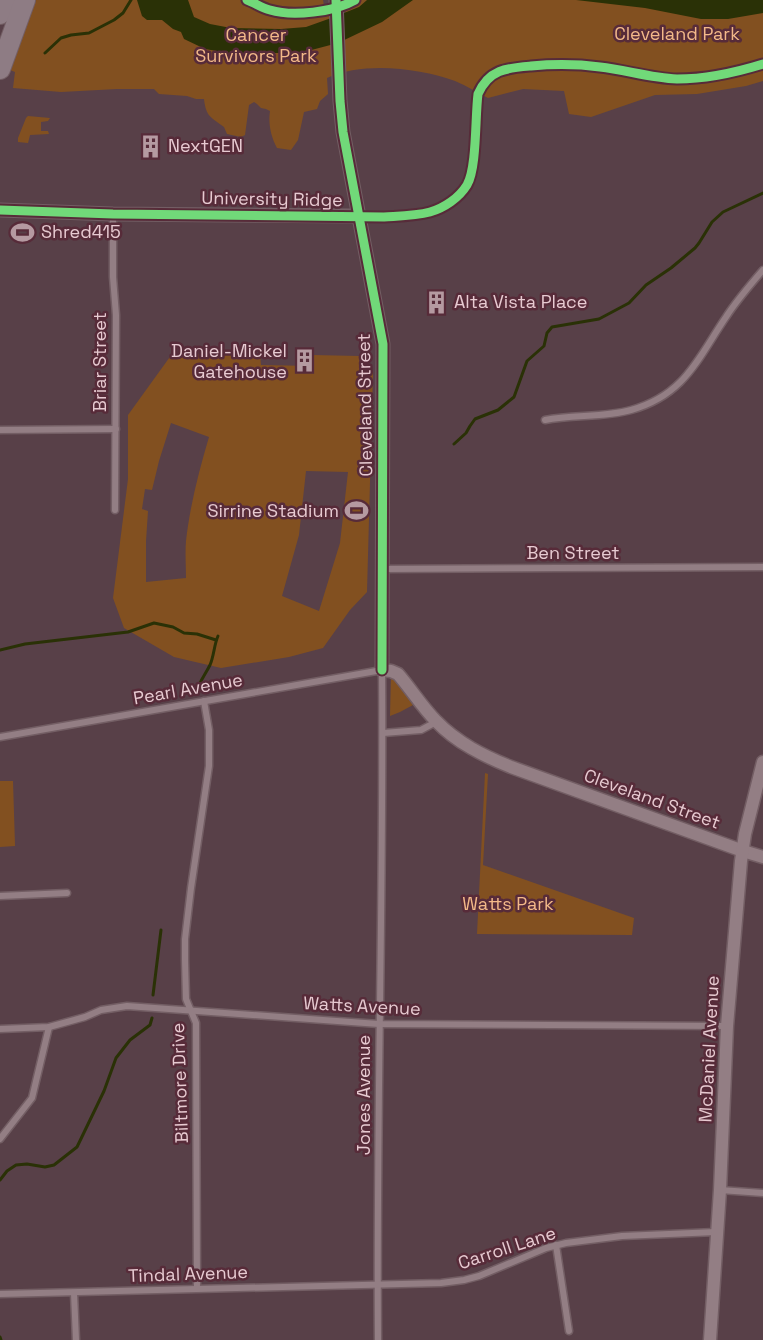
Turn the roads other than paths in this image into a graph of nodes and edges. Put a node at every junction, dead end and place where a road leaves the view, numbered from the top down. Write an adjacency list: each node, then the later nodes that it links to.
1 (5, 0): 4 (main road)
2 (25, 0): 6 (main road)
3 (336, 0): 9 (street, Cleveland Street)
4 (0, 14)
5 (763, 64): 9 (street, University Ridge)
6 (0, 69)
7 (0, 210): 8 (street, University Ridge)
8 (112, 214): 9 (street, University Ridge); 12 (street, Briar Street)
9 (359, 216): 16 (street, Cleveland Street)
10 (763, 270): 11 (street)
11 (545, 420)
12 (116, 429): 13 (street); 14 (street, Briar Street)
13 (0, 430)
14 (115, 510)
15 (763, 567): 16 (street, Ben Street)
16 (383, 569): 17 (street, Cleveland Street)
17 (382, 670): 18 (street, Pearl Avenue); 19 (street, Cleveland Street); 20 (street, Jones Avenue)
18 (204, 701): 21 (street, Pearl Avenue); 27 (street, Biltmore Drive)
19 (436, 722): 20 (street); 23 (street, Cleveland Street)
20 (383, 733): 28 (street, Jones Avenue)
21 (0, 737)
22 (763, 762): 23 (street, McDaniel Avenue)
23 (743, 851): 24 (street, Cleveland Street); 29 (street, McDaniel Avenue)
24 (763, 857)
25 (67, 893): 26 (street)
26 (0, 896)
27 (191, 1011): 28 (street, Watts Avenue); 30 (street, Watts Avenue); 38 (street, Biltmore Drive)
28 (379, 1024): 29 (street, Watts Avenue); 37 (street, Jones Avenue)
29 (727, 1026): 33 (street, McDaniel Avenue)
30 (49, 1027): 31 (street, Watts Avenue); 32 (street)
31 (0, 1029)
32 (0, 1139)
33 (720, 1190): 34 (street); 35 (street, McDaniel Avenue)
34 (763, 1193)
35 (716, 1232): 36 (street, Carroll Lane); 44 (street, McDaniel Avenue)
36 (556, 1245): 37 (street, Carroll Lane); 41 (street)
37 (378, 1284): 38 (street, Tindal Avenue); 43 (street, Jones Avenue)
38 (197, 1288): 39 (street, Tindal Avenue)
39 (75, 1293): 40 (street, Tindal Avenue); 42 (street)
40 (0, 1294)
41 (569, 1331)
42 (76, 1340)
43 (378, 1340)
44 (710, 1340)

